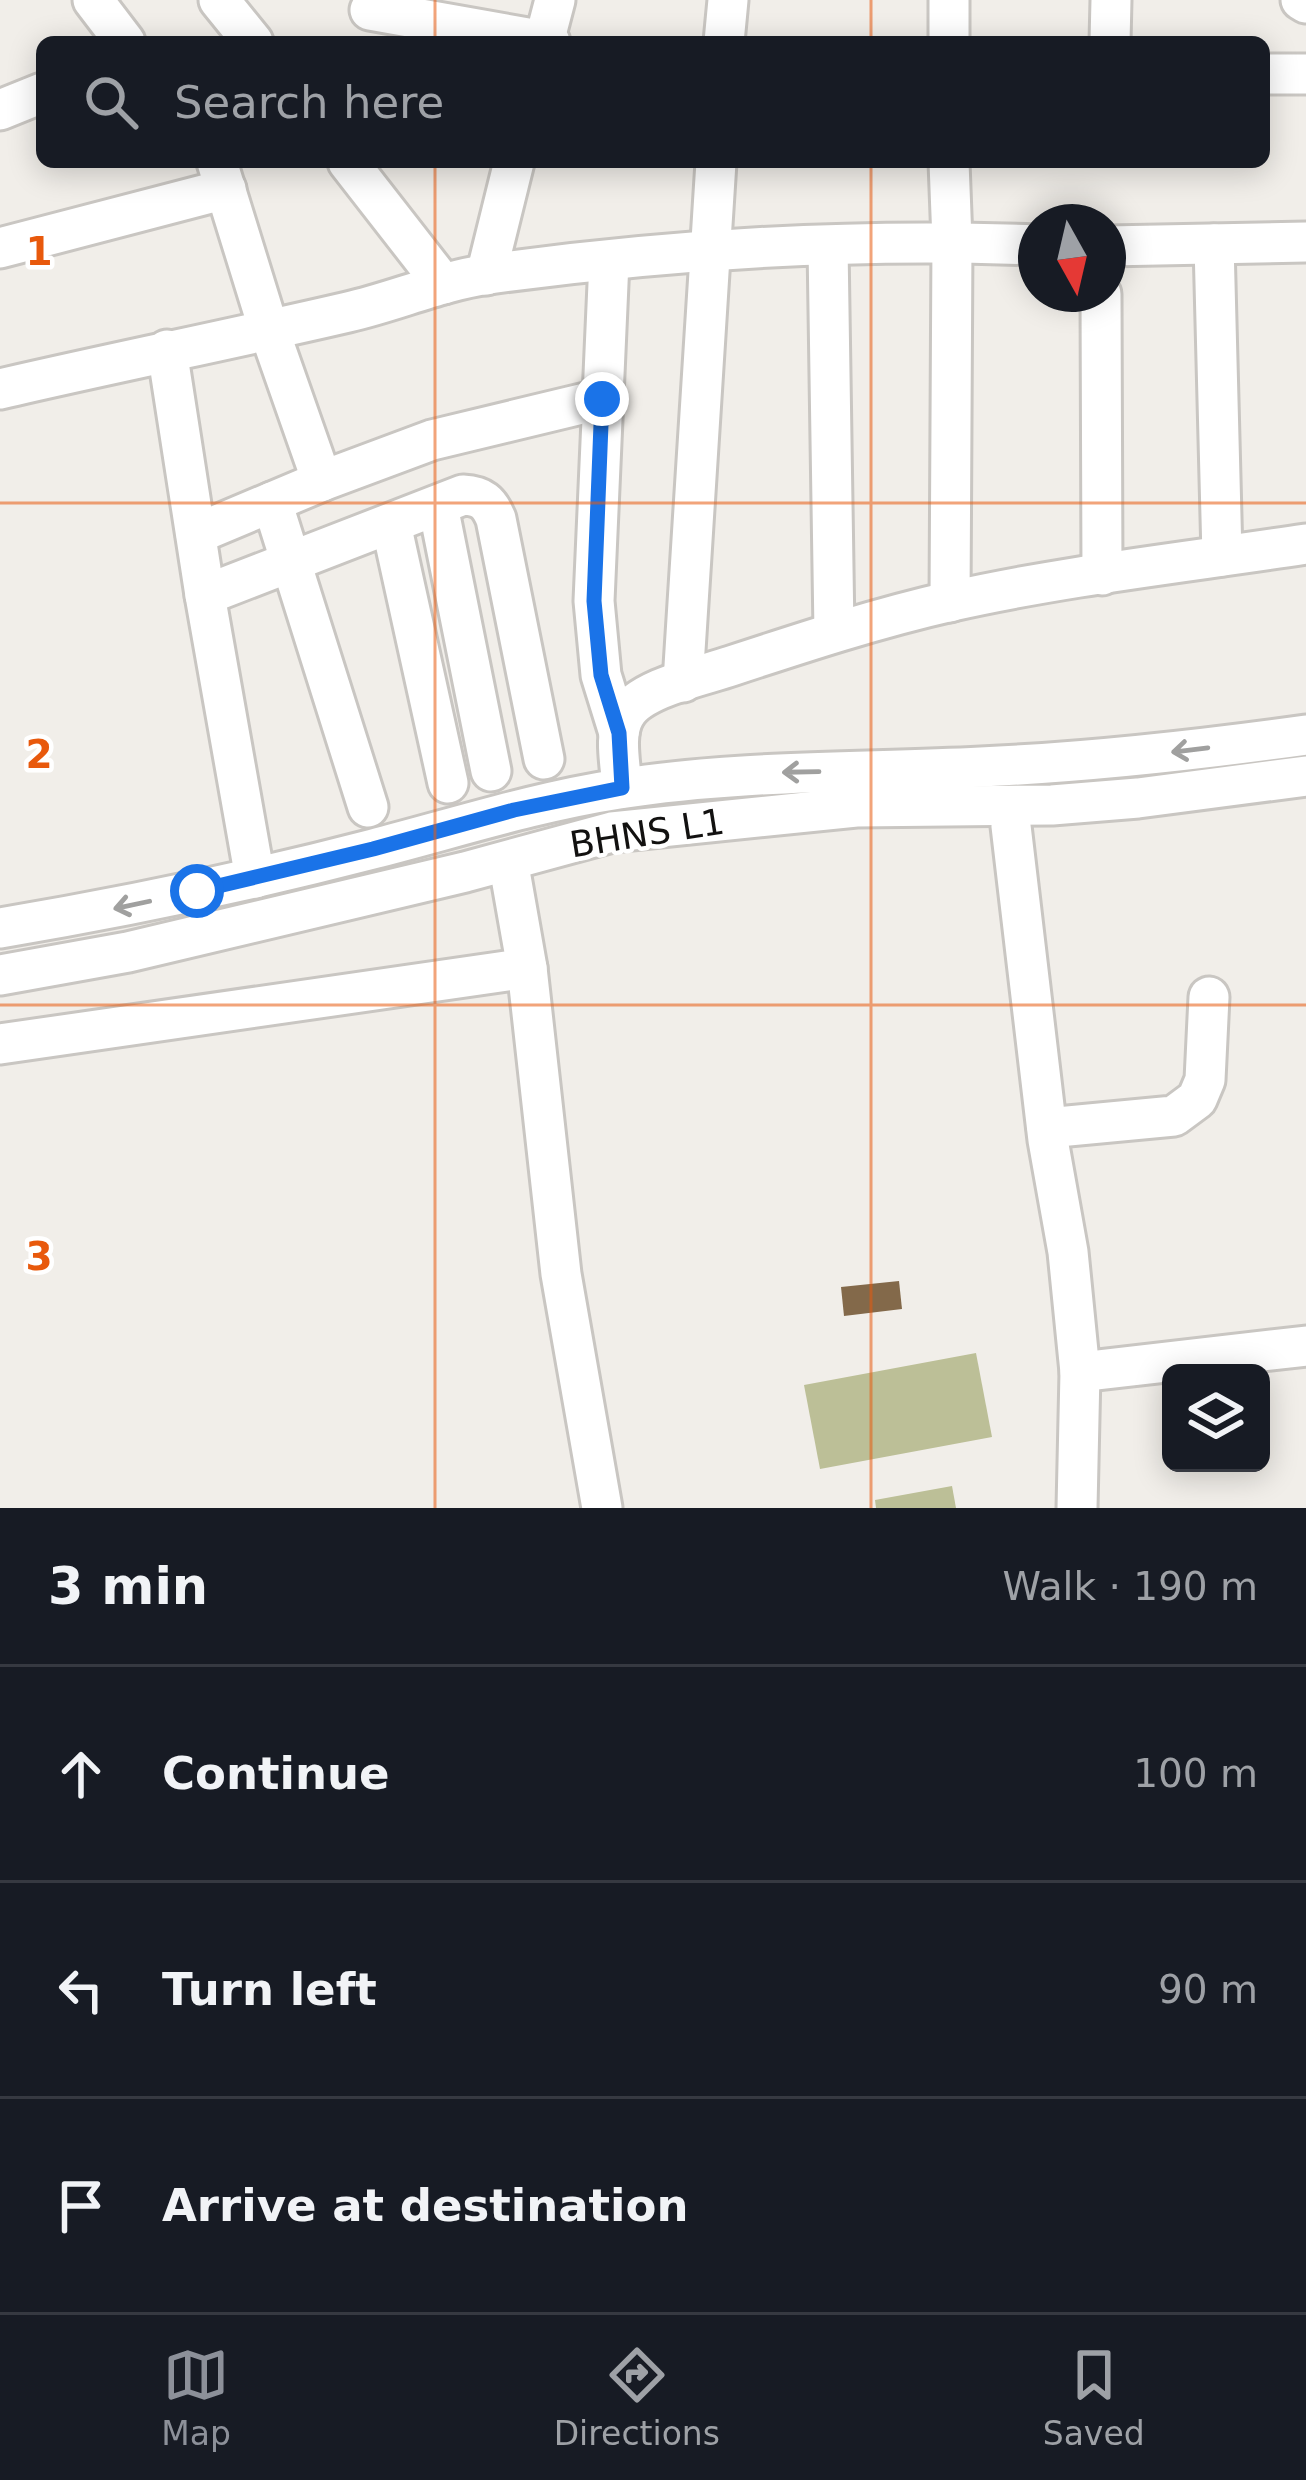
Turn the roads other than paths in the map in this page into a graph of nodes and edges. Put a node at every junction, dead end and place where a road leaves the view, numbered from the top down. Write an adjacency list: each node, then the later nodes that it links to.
1 (94, 0): 7 (street)
2 (555, 0): 9 (street)
3 (728, 0): 10 (street)
4 (949, 0): 11 (street)
5 (1111, 0): 12 (street)
6 (365, 17): 8 (street)
7 (121, 36)
8 (503, 36)
9 (547, 36)
10 (725, 36)
11 (949, 36)
12 (1110, 36)
13 (1270, 74): 14 (street)
14 (1306, 74)
15 (36, 95): 16 (street)
16 (0, 110)
17 (354, 168): 32 (street)
18 (513, 168): 31 (street)
19 (716, 168): 29 (street)
20 (949, 168): 22 (street)
21 (222, 175): 28 (street); 34 (street)
22 (952, 242): 24 (street); 26 (street); 48 (street)
23 (1306, 242): 25 (street)
24 (1018, 244)
25 (1214, 244): 27 (street); 44 (street)
26 (828, 246): 29 (street); 49 (street)
27 (1126, 246)
28 (0, 248)
29 (711, 250): 30 (street); 50 (street)
30 (609, 261): 31 (street); 37 (street)
31 (486, 275): 32 (street)
32 (443, 284): 34 (street)
33 (1101, 312): 46 (street)
34 (269, 329): 35 (street); 38 (street)
35 (166, 350): 36 (street); 42 (street)
36 (0, 389)
37 (602, 399): 38 (street); 51 (street)
38 (322, 481): 39 (street)
39 (272, 502): 42 (street); 45 (street)
40 (437, 506): 41 (street); 53 (street); 54 (street)
41 (391, 524): 45 (street); 56 (street)
42 (196, 534): 47 (street)
43 (1306, 544): 44 (street)
44 (1222, 556): 46 (street)
45 (293, 562): 47 (street); 59 (street)
46 (1102, 575): 48 (street)
47 (206, 596): 62 (street)
48 (950, 602): 49 (street)
49 (834, 632): 50 (street)
50 (683, 682): 51 (street)
51 (619, 733): 57 (street)
52 (1306, 735): 57 (street, one-way to 57)
53 (544, 759)
54 (491, 771)
55 (1306, 772): 64 (street, BHNS L1); 66 (street, BHNS L1)
56 (448, 783)
57 (622, 788): 62 (street)
58 (1306, 797): 60 (street)
59 (368, 807)
60 (1011, 826): 61 (street); 70 (street)
61 (511, 877): 65 (street); 67 (street)
62 (255, 878): 63 (street, one-way to 63)
63 (0, 928)
64 (0, 965)
65 (527, 968): 69 (street); 73 (street)
66 (0, 975)
67 (0, 989)
68 (1209, 997): 70 (street)
69 (0, 1044)
70 (1047, 1128): 72 (street)
71 (1306, 1346): 72 (street)
72 (1081, 1372): 74 (street)
73 (602, 1508)
74 (1077, 1508)

